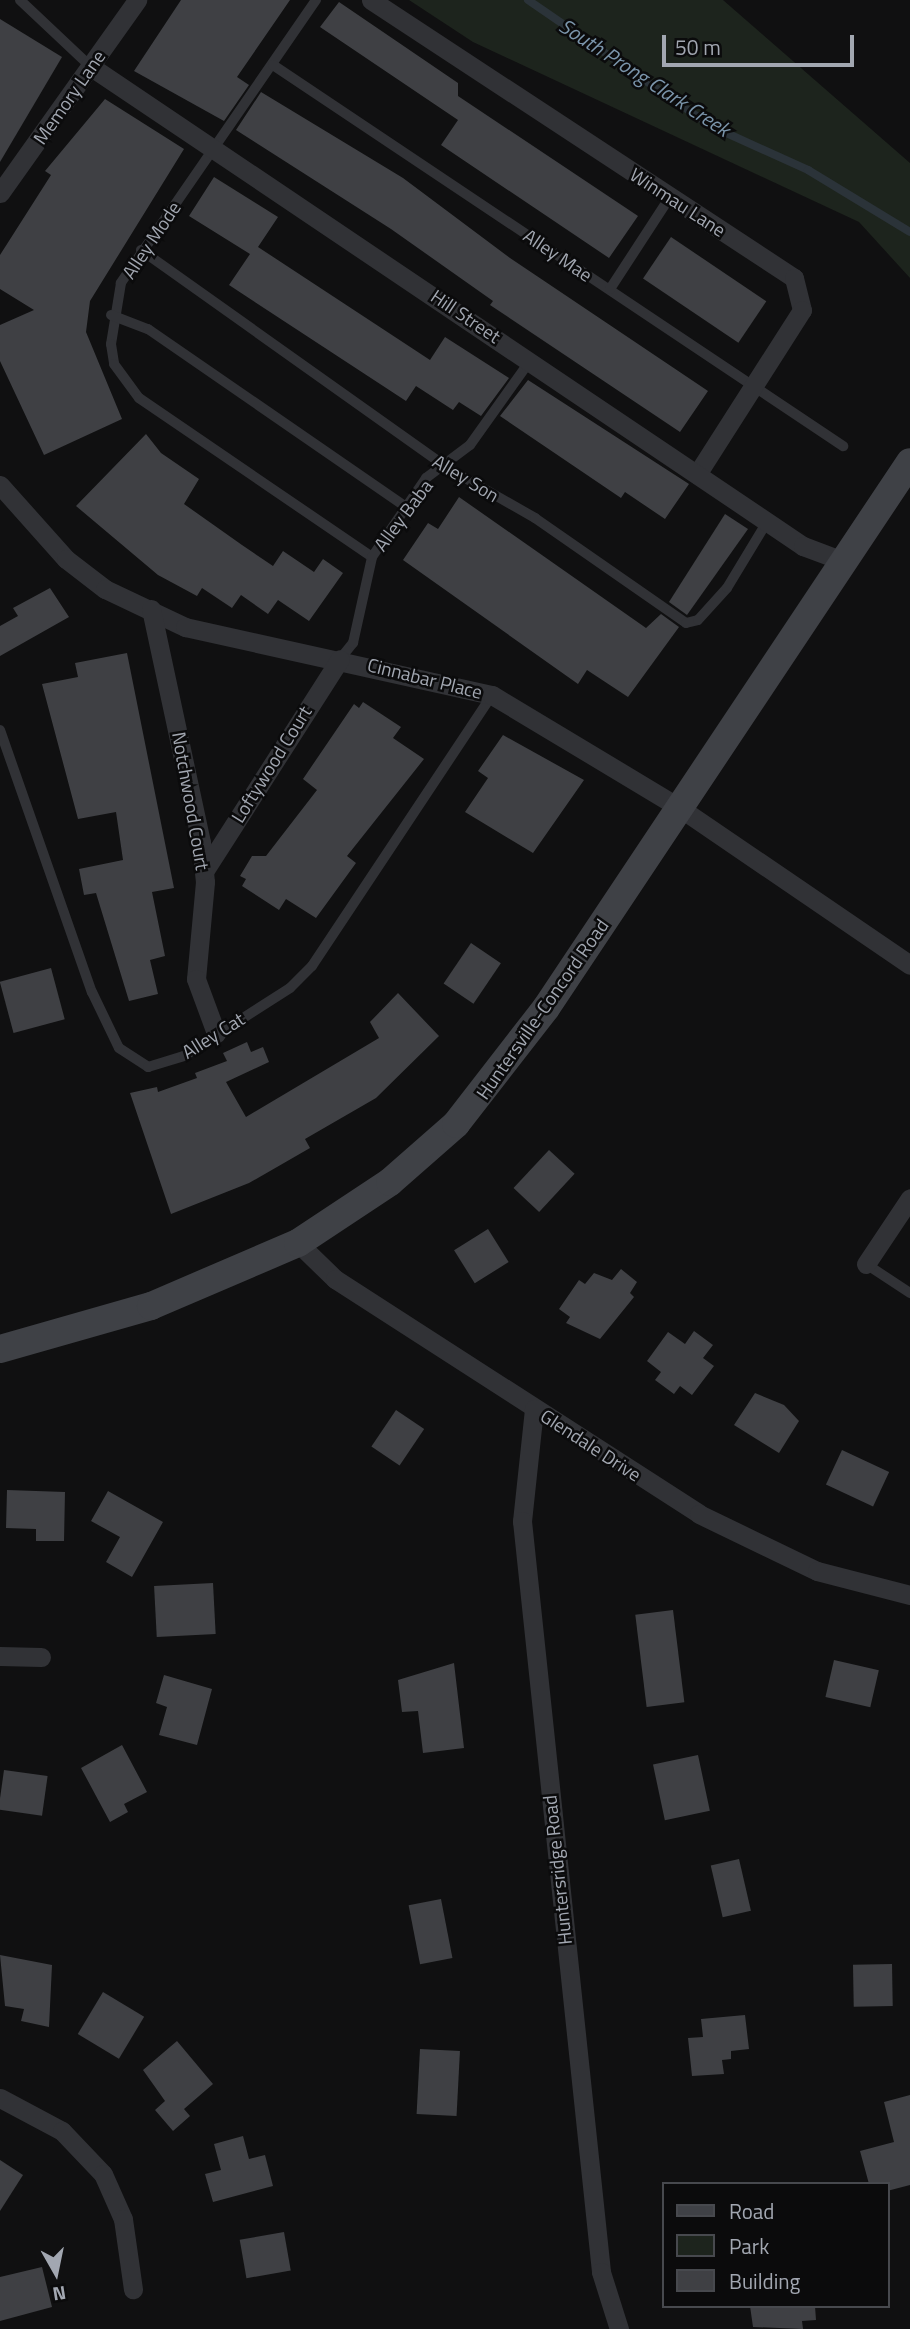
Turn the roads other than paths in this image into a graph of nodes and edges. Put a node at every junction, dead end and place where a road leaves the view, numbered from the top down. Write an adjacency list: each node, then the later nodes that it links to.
1 (20, 0): 6 (lane)
2 (137, 0): 6 (street, Memory Lane)
3 (316, 0): 5 (lane, Alley Mode)
4 (370, 0): 9 (street, Winmau Lane)
5 (273, 65): 7 (lane, Alley Mode); 11 (lane, Alley Mae)
6 (90, 66): 7 (street, Hill Street); 8 (street, Memory Lane)
7 (215, 145): 10 (lane, Alley Mode); 13 (street, Hill Street)
8 (0, 193)
9 (670, 197): 11 (lane); 14 (street, Winmau Lane)
10 (141, 250): 12 (lane, Alley Mode); 17 (lane, Alley Son)
11 (610, 289): 14 (lane, Alley Mae)
12 (111, 315): 20 (lane); 22 (lane, Alley Mode)
13 (530, 360): 17 (lane, Alley Baba); 18 (street, Hill Street)
14 (754, 385): 15 (lane, Alley Mae); 18 (street, Winmau Lane)
15 (843, 446)
16 (910, 462): 23 (main road, Huntersville-Concord Road)
17 (446, 467): 20 (lane, Alley Baba); 21 (lane, Alley Son)
18 (697, 474): 21 (street, Hill Street)
19 (0, 485): 24 (street, Cinnabar Place)
20 (405, 506): 22 (lane, Alley Baba)
21 (767, 522): 23 (street, Hill Street)
22 (372, 557): 25 (lane, Alley Baba)
23 (843, 562): 28 (main road, Huntersville-Concord Road)
24 (151, 609): 25 (street, Cinnabar Place); 29 (street, Notchwood Court)
25 (340, 659): 26 (street, Cinnabar Place); 29 (street, Loftywood Court)
26 (492, 695): 28 (street, Cinnabar Place); 31 (lane, Alley Cat)
27 (0, 730): 31 (lane, Alley Cat)
28 (680, 808): 30 (street, Cinnabar Place); 33 (main road, Huntersville-Concord Road)
29 (205, 870): 31 (street, Notchwood Court)
30 (910, 965)
31 (216, 1033)
32 (910, 1198): 34 (street)
33 (298, 1243): 36 (main road, Huntersville-Concord Road); 37 (street, Glendale Drive)
34 (866, 1264): 35 (lane)
35 (910, 1293)
36 (0, 1349)
37 (534, 1409): 38 (street, Glendale Drive); 43 (street, Huntersridge Road)
38 (910, 1595)
39 (0, 1656): 40 (street)
40 (41, 1657)
41 (0, 2098): 42 (street)
42 (133, 2289)
43 (619, 2329)

